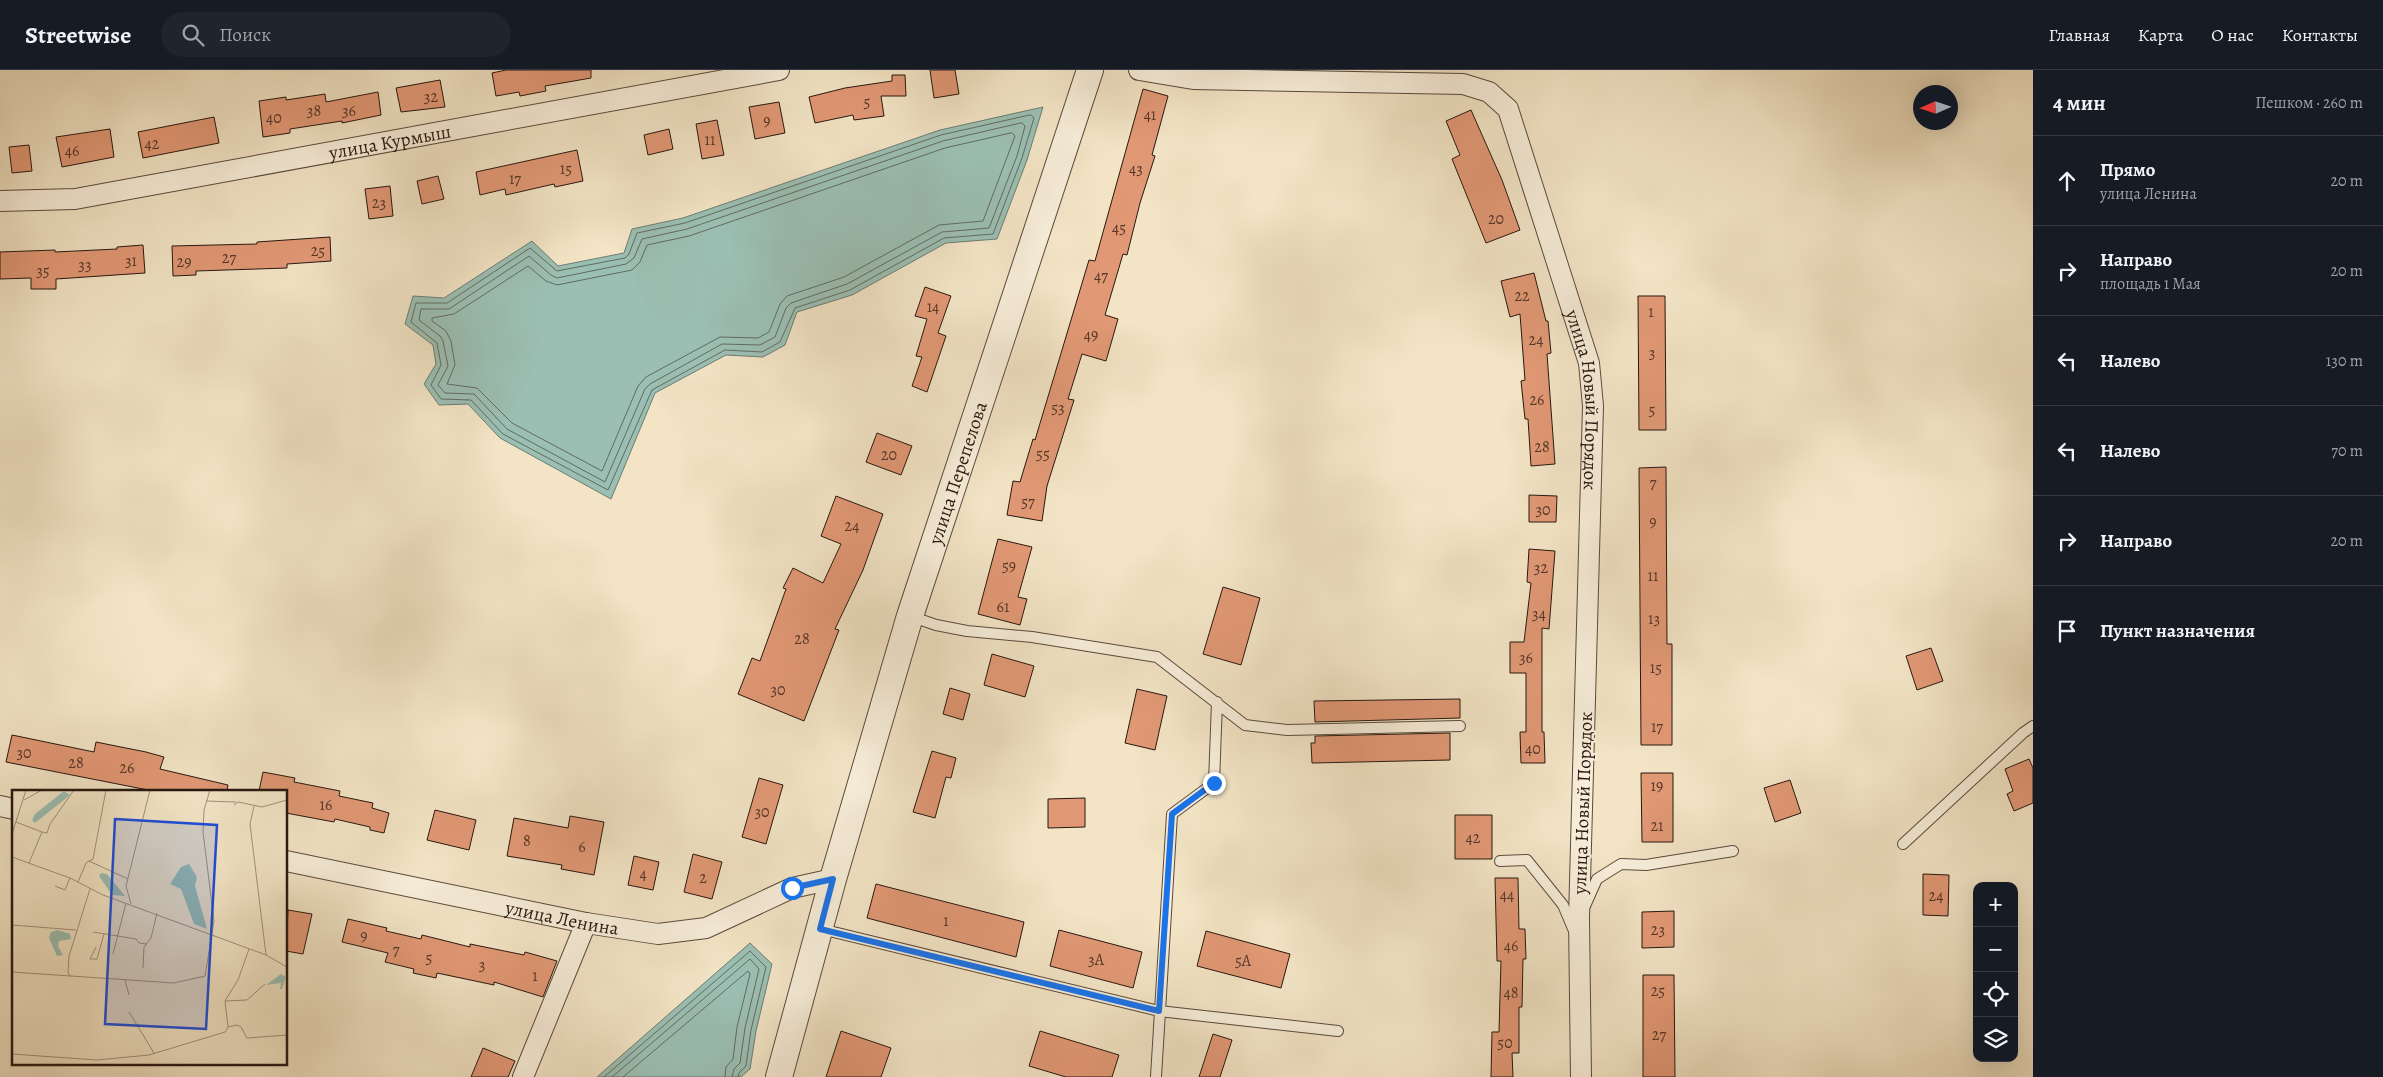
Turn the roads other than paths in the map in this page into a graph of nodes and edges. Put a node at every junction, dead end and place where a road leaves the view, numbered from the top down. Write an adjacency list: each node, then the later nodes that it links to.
1 (779, 70): 4 (street, улица Курмыш)
2 (1090, 70): 5 (street, улица Перепелова)
3 (1139, 70): 14 (street, улица Новый Порядок)
4 (0, 201)
5 (910, 616): 6 (lane); 13 (street, улица Перепелова)
6 (1217, 702): 7 (lane); 18 (lane)
7 (1460, 726)
8 (2033, 726): 9 (lane)
9 (1902, 844)
10 (1733, 851): 14 (lane)
11 (288, 861): 15 (street, улица Ленина)
12 (1500, 861): 17 (lane)
13 (833, 879): 15 (street, улица Ленина); 16 (street, улица Перепелова)
14 (1579, 918): 17 (street, улица Новый Порядок)
15 (586, 923): 20 (street)
16 (820, 929): 18 (lane); 21 (street, улица Перепелова)
17 (1580, 971): 23 (street, улица Новый Порядок)
18 (1159, 1011): 19 (lane); 22 (lane)
19 (1338, 1031)
20 (523, 1077)
21 (779, 1077)
22 (1156, 1077)
23 (1581, 1077)

